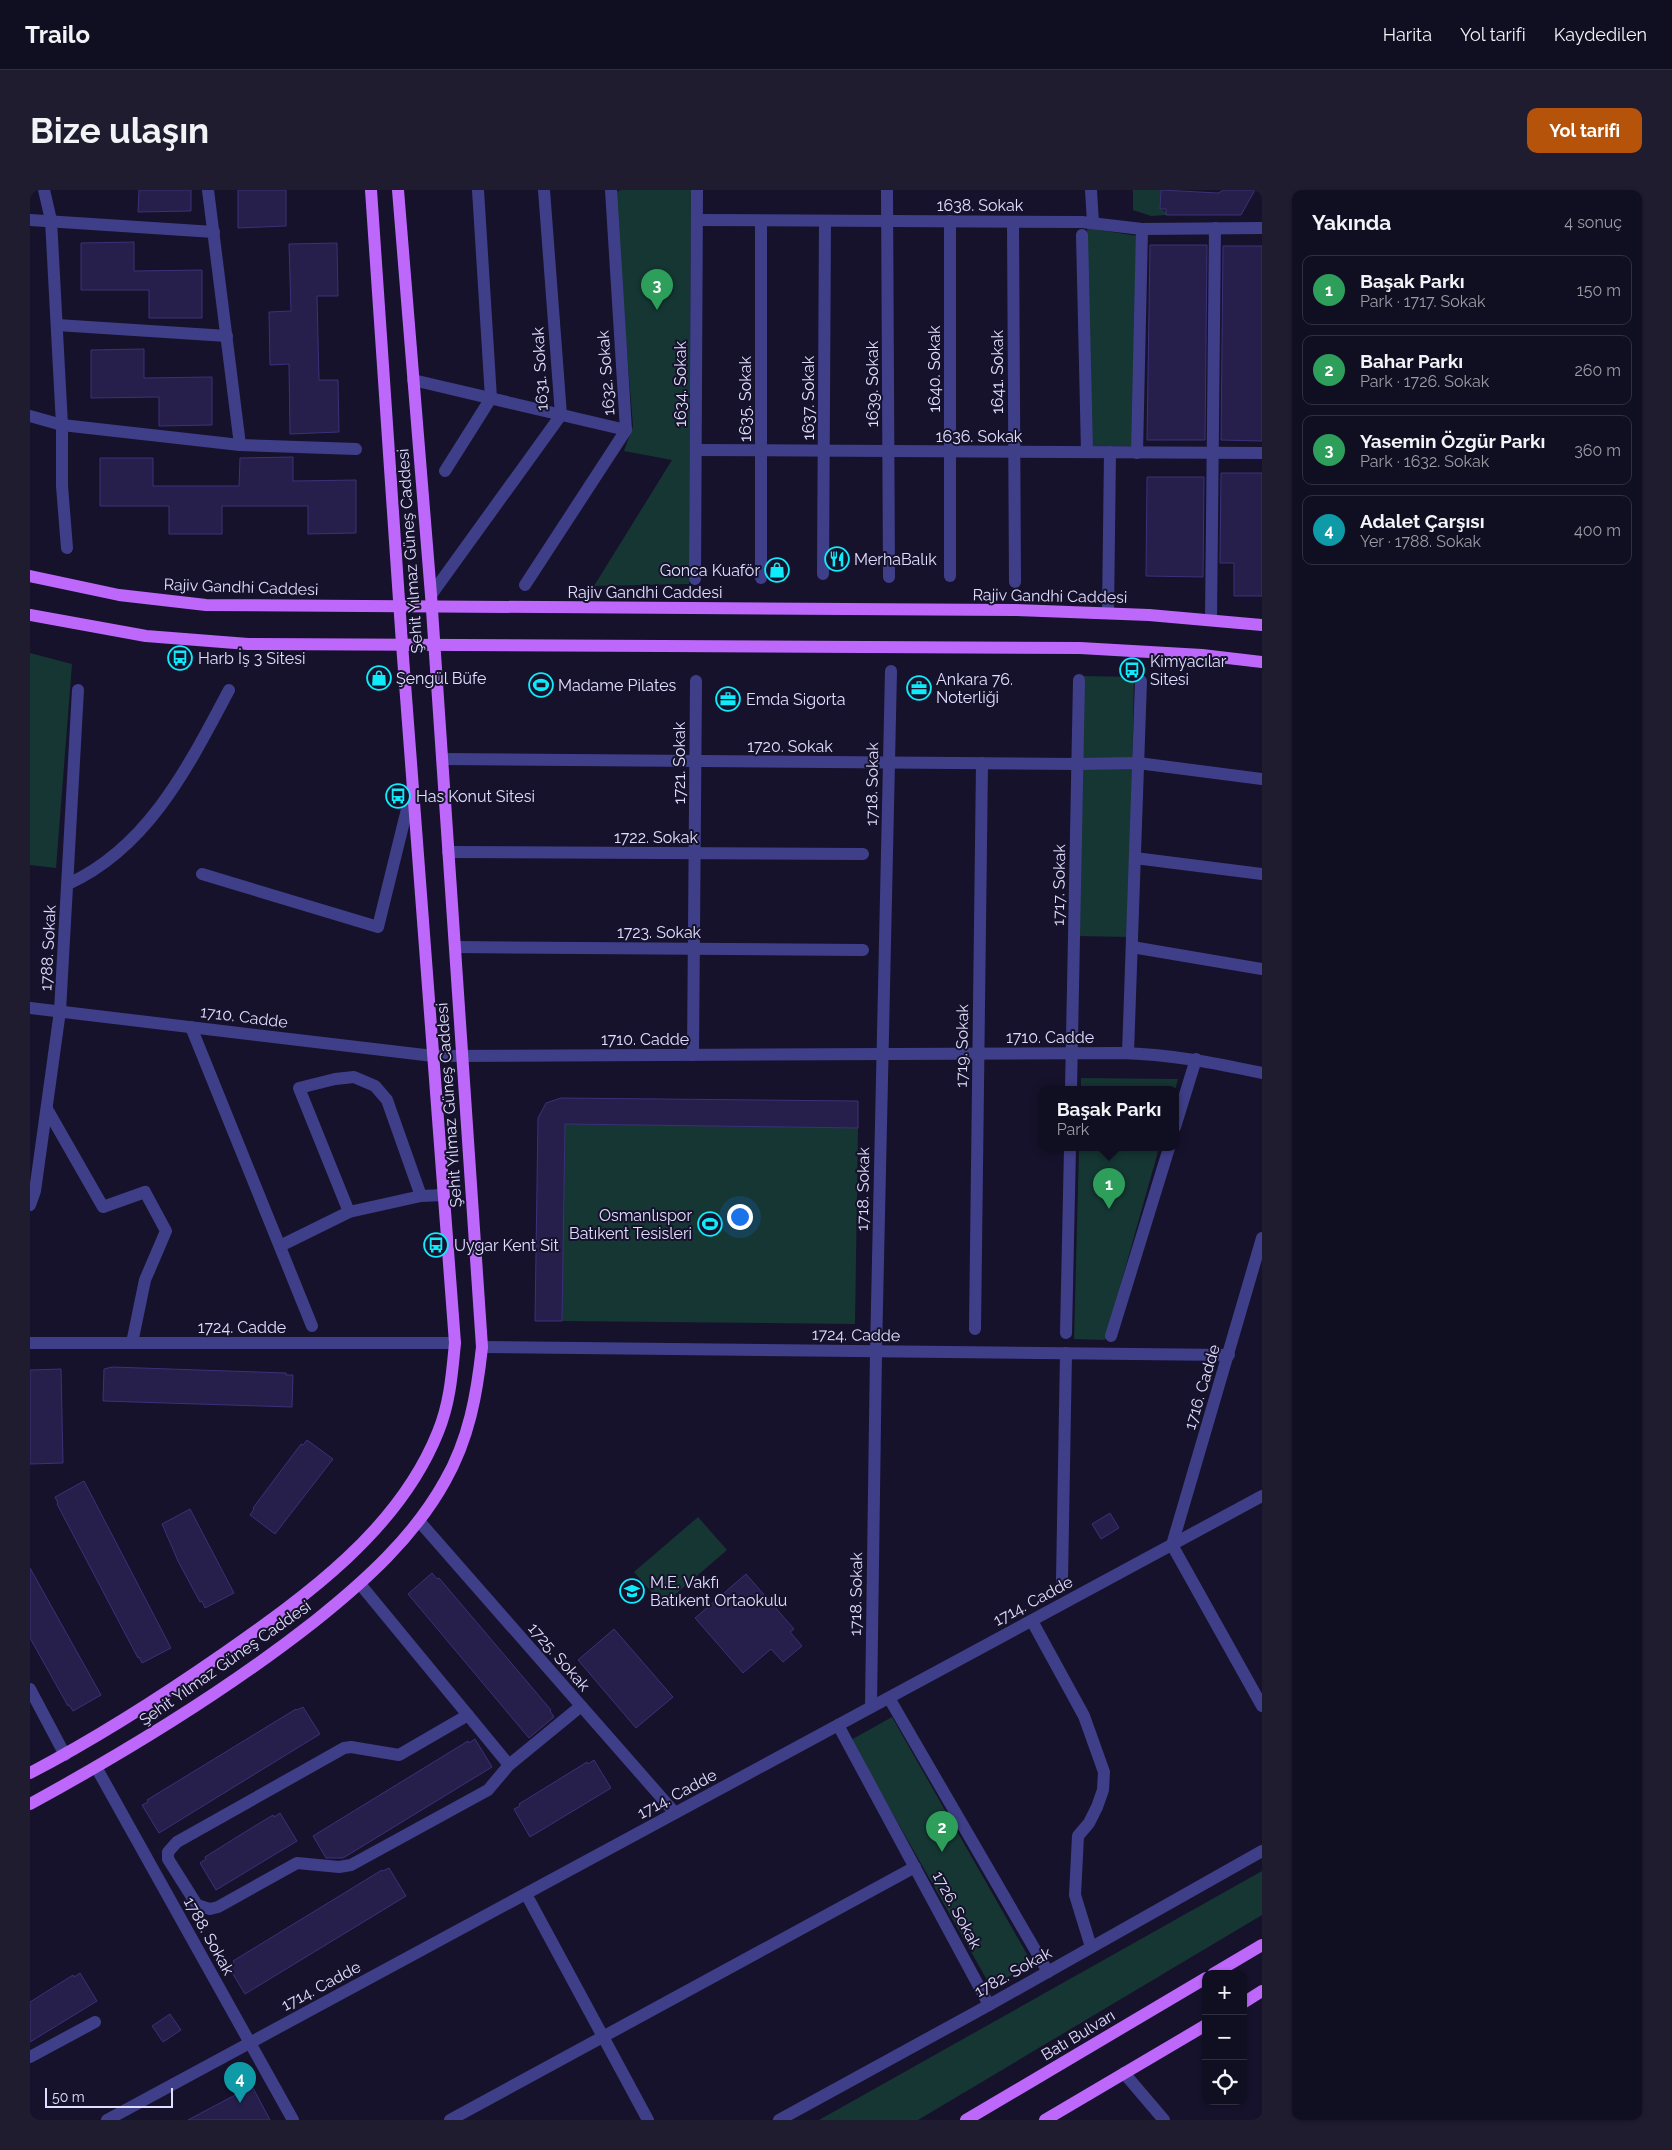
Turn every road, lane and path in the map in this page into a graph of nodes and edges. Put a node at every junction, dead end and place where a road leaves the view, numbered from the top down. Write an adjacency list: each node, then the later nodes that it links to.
1 (44, 190): 12 (street)
2 (208, 190): 23 (street)
3 (371, 190): 57 (main road, Şehit Yılmaz Güneş Caddesi)
4 (398, 190): 27 (main road, Şehit Yılmaz Güneş Caddesi)
5 (478, 190): 28 (street)
6 (544, 190): 29 (street, 1631. Sokak)
7 (611, 190): 32 (street, 1632. Sokak)
8 (697, 190): 13 (street, 1634. Sokak)
9 (887, 190): 16 (street, 1639. Sokak)
10 (1092, 190): 19 (street)
11 (30, 220): 12 (street)
12 (51, 220): 23 (street); 25 (street)
13 (696, 220): 14 (street, 1638. Sokak); 35 (street, 1634. Sokak)
14 (761, 221): 15 (street, 1638. Sokak); 36 (street, 1635. Sokak)
15 (825, 221): 16 (street, 1638. Sokak); 37 (street, 1637. Sokak)
16 (888, 221): 17 (street, 1638. Sokak); 38 (street, 1639. Sokak)
17 (950, 222): 18 (street, 1638. Sokak); 39 (street, 1640. Sokak)
18 (1013, 222): 19 (street, 1638. Sokak); 40 (street, 1641. Sokak)
19 (1093, 223): 22 (street, 1638. Sokak)
20 (1215, 228): 21 (street, 1638. Sokak); 22 (street, 1638. Sokak); 44 (street)
21 (1262, 228)
22 (1142, 229): 43 (street)
23 (214, 232): 26 (street)
24 (1082, 235): 41 (street)
25 (57, 325): 26 (street); 31 (street)
26 (227, 336): 33 (street)
27 (413, 380): 28 (street); 56 (main road, Şehit Yılmaz Güneş Caddesi)
28 (491, 398): 29 (street); 46 (street)
29 (561, 415): 32 (street); 56 (street, 1631. Sokak)
30 (30, 416): 31 (street)
31 (62, 425): 33 (street); 47 (street)
32 (626, 430): 55 (street, 1632. Sokak)
33 (240, 445): 34 (street)
34 (356, 449)
35 (696, 450): 36 (street, 1636. Sokak); 53 (street, 1634. Sokak)
36 (761, 450): 37 (street, 1636. Sokak); 52 (street, 1635. Sokak)
37 (824, 451): 38 (street, 1636. Sokak); 48 (street, 1637. Sokak)
38 (888, 451): 39 (street, 1636. Sokak); 51 (street, 1639. Sokak)
39 (950, 452): 40 (street, 1636. Sokak); 50 (street, 1640. Sokak)
40 (1014, 452): 41 (street, 1636. Sokak); 54 (street, 1641. Sokak)
41 (1086, 452): 42 (street, 1636. Sokak)
42 (1110, 452): 43 (street, 1636. Sokak); 58 (street)
43 (1137, 453): 44 (street, 1636. Sokak)
44 (1213, 453): 45 (street, 1636. Sokak); 60 (street)
45 (1262, 453)
46 (445, 471)
47 (67, 548)
48 (823, 574)
49 (30, 576): 57 (main road, Rajiv Gandhi Caddesi)
50 (950, 576)
51 (888, 577)
52 (761, 578)
53 (695, 579)
54 (1015, 582)
55 (525, 584)
56 (431, 602): 57 (main road, Rajiv Gandhi Caddesi); 58 (main road, Rajiv Gandhi Caddesi); 63 (main road, Şehit Yılmaz Güneş Caddesi)
57 (399, 607): 62 (main road, Şehit Yılmaz Güneş Caddesi)
58 (1108, 613): 60 (main road, Rajiv Gandhi Caddesi)
59 (30, 615): 62 (main road)
60 (1211, 619): 61 (main road, Rajiv Gandhi Caddesi)
61 (1262, 625)
62 (402, 644): 63 (main road); 78 (main road, Şehit Yılmaz Güneş Caddesi)
63 (433, 644): 64 (main road); 71 (main road, Şehit Yılmaz Güneş Caddesi)
64 (1262, 662)
65 (891, 672): 74 (street, 1718. Sokak)
66 (1079, 680): 76 (street, 1717. Sokak)
67 (696, 681): 72 (street, 1721. Sokak)
68 (1141, 681): 73 (street)
69 (78, 690): 85 (street, 1788. Sokak)
70 (229, 690): 85 (street)
71 (442, 760): 72 (street, 1720. Sokak); 79 (main road, Şehit Yılmaz Güneş Caddesi)
72 (695, 761): 74 (street, 1720. Sokak); 80 (street, 1721. Sokak)
73 (1138, 762): 76 (street, 1720. Sokak); 77 (street, 1720. Sokak); 82 (street)
74 (889, 763): 75 (street, 1720. Sokak); 97 (street, 1718. Sokak)
75 (982, 763): 76 (street, 1720. Sokak); 94 (street, 1719. Sokak)
76 (1078, 764): 95 (street, 1717. Sokak)
77 (1262, 779)
78 (412, 786): 83 (street); 99 (main road, Şehit Yılmaz Güneş Caddesi)
79 (448, 852): 80 (street, 1722. Sokak); 86 (main road, Şehit Yılmaz Güneş Caddesi)
80 (694, 853): 81 (street, 1722. Sokak); 87 (street, 1721. Sokak)
81 (863, 854)
82 (1135, 858): 84 (street); 88 (street)
83 (202, 874)
84 (1262, 874)
85 (68, 884): 92 (street, 1788. Sokak)
86 (455, 946): 87 (street, 1723. Sokak); 100 (main road, Şehit Yılmaz Güneş Caddesi)
87 (694, 948): 89 (street, 1723. Sokak); 98 (street, 1721. Sokak)
88 (1132, 948): 90 (street); 96 (street)
89 (863, 950)
90 (1262, 969)
91 (30, 1008): 92 (street, 1710. Cadde)
92 (60, 1011): 93 (street, 1710. Cadde); 104 (street, 1788. Sokak)
93 (191, 1027): 99 (street, 1710. Cadde); 113 (street)
94 (978, 1053): 95 (street, 1710. Cadde); 97 (street, 1710. Cadde); 116 (street, 1719. Sokak)
95 (1072, 1053): 96 (street, 1710. Cadde); 103 (street, 1717. Sokak)
96 (1128, 1053): 101 (street, 1710. Cadde)
97 (883, 1054): 98 (street, 1710. Cadde); 123 (street, 1718. Sokak)
98 (693, 1055): 100 (street, 1710. Cadde)
99 (433, 1056): 100 (street, 1710. Cadde); 108 (main road, Şehit Yılmaz Güneş Caddesi)
100 (462, 1056): 122 (main road, Şehit Yılmaz Güneş Caddesi)
101 (1196, 1059): 102 (street, 1710. Cadde); 105 (street)
102 (1262, 1073)
103 (1071, 1086)
104 (48, 1109): 110 (street, 1788. Sokak); 120 (street)
105 (1179, 1114)
106 (1070, 1151): 117 (street)
107 (1168, 1151): 118 (street)
108 (444, 1195): 109 (street); 121 (main road, Şehit Yılmaz Güneş Caddesi)
109 (421, 1196): 111 (street); 111 (street)
110 (30, 1205)
111 (349, 1212): 113 (street)
112 (1262, 1238): 114 (street, 1716. Cadde)
113 (280, 1246): 115 (street)
114 (1258, 1271): 125 (street, 1716. Cadde)
115 (312, 1326)
116 (975, 1329)
117 (1066, 1333)
118 (1111, 1336)
119 (30, 1343): 120 (street, 1724. Cadde)
120 (132, 1343): 121 (street, 1724. Cadde)
121 (455, 1343): 139 (main road, Şehit Yılmaz Güneş Caddesi)
122 (482, 1347): 123 (street, 1724. Cadde); 127 (main road, Şehit Yılmaz Güneş Caddesi)
123 (876, 1351): 124 (street, 1724. Cadde); 136 (street, 1718. Sokak)
124 (1066, 1353): 125 (street, 1724. Cadde); 129 (street)
125 (1229, 1355): 128 (street, 1716. Cadde)
126 (1262, 1496): 128 (street, 1714. Cadde)
127 (419, 1522): 130 (main road, Şehit Yılmaz Güneş Caddesi); 134 (street, 1725. Sokak)
128 (1172, 1545): 131 (street, 1714. Cadde); 135 (street)
129 (1062, 1580)
130 (360, 1584): 137 (street); 141 (main road, Şehit Yılmaz Güneş Caddesi)
131 (1032, 1621): 133 (street, 1714. Cadde); 149 (street)
132 (30, 1689): 139 (street)
133 (889, 1698): 136 (street, 1714. Cadde); 151 (street)
134 (581, 1706): 140 (street); 144 (street, 1725. Sokak)
135 (1262, 1706)
136 (871, 1707): 138 (street, 1714. Cadde)
137 (468, 1715): 140 (street); 140 (street)
138 (838, 1725): 144 (street, 1714. Cadde); 146 (street, 1726. Sokak)
139 (64, 1755): 142 (main road, Şehit Yılmaz Güneş Caddesi)
140 (509, 1765)
141 (96, 1767): 143 (main road, Şehit Yılmaz Güneş Caddesi); 159 (street, 1788. Sokak)
142 (30, 1774)
143 (30, 1804)
144 (675, 1813): 147 (street, 1714. Cadde)
145 (1262, 1851): 149 (street, 1782. Sokak)
146 (915, 1867): 155 (street, 1726. Sokak); 158 (street)
147 (526, 1894): 158 (street); 159 (street, 1714. Cadde)
148 (1262, 1945): 150 (main road)
149 (1091, 1947): 151 (street, 1782. Sokak)
150 (1220, 1970)
151 (1048, 1972): 155 (street, 1782. Sokak)
152 (1202, 1980): 168 (main road, Batı Bulvarı)
153 (1262, 1991): 154 (main road)
154 (1247, 2000)
155 (990, 2005): 167 (street, 1782. Sokak)
156 (95, 2022): 160 (street)
157 (1202, 2027): 161 (main road)
158 (603, 2037): 165 (street); 166 (street)
159 (250, 2043): 162 (street, 1714. Cadde); 164 (street, 1788. Sokak)
160 (30, 2057)
161 (1124, 2073): 169 (main road); 170 (street)
162 (123, 2116): 163 (street, 1714. Cadde)
163 (107, 2120)
164 (293, 2120)
165 (450, 2120)
166 (648, 2120)
167 (779, 2120)
168 (966, 2120)
169 (1045, 2120)
170 (1164, 2120)

